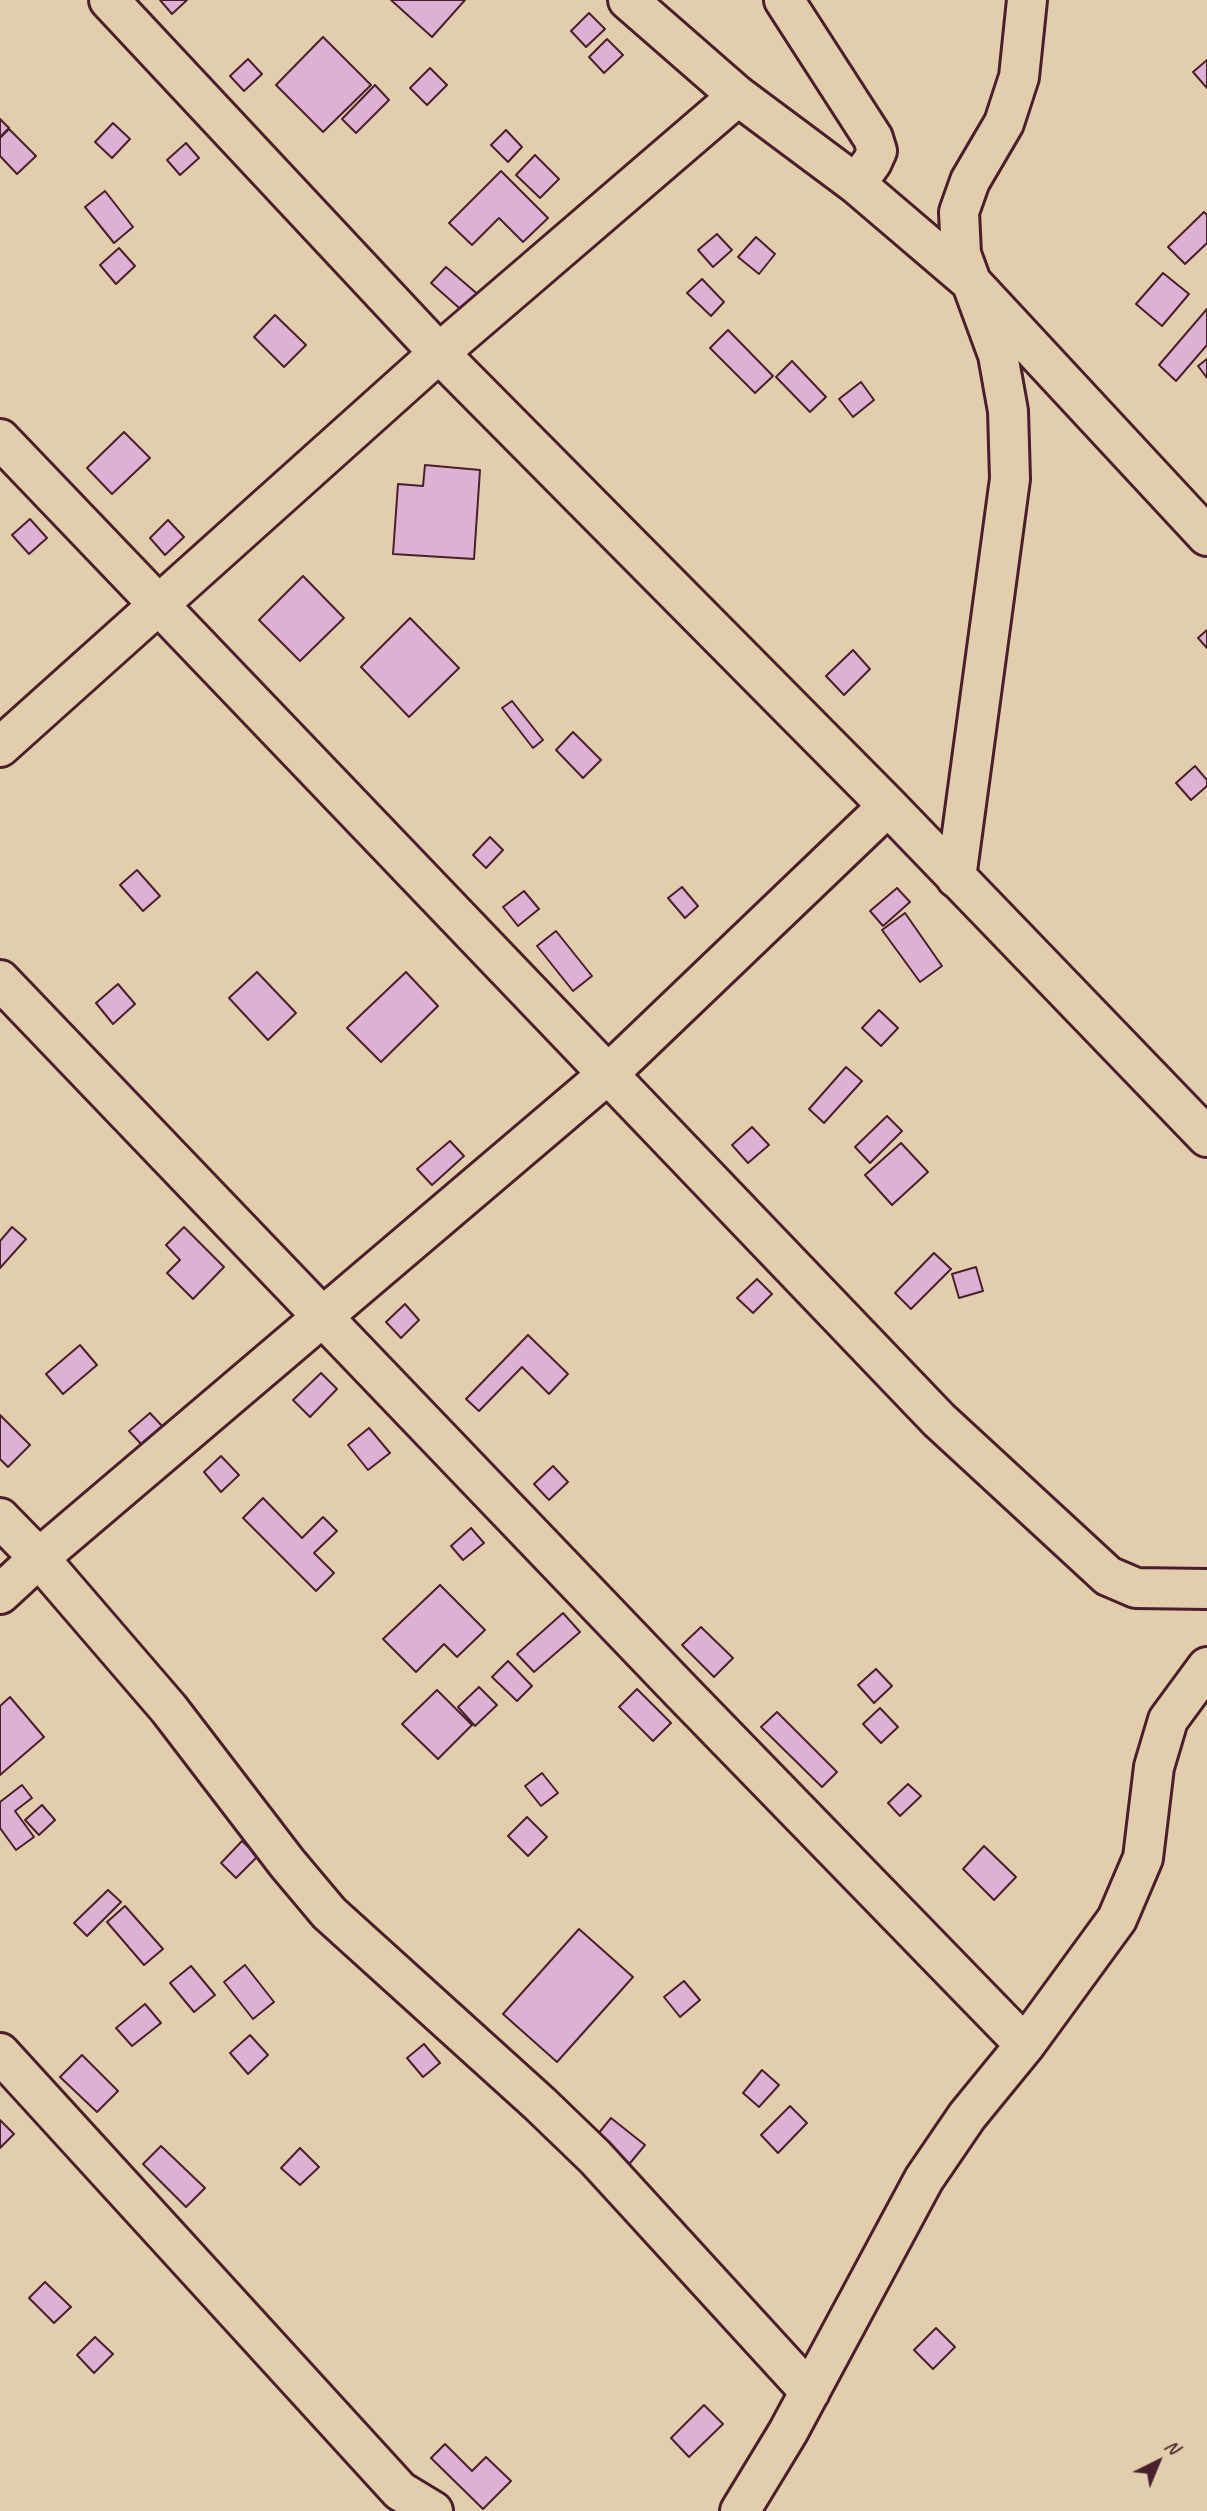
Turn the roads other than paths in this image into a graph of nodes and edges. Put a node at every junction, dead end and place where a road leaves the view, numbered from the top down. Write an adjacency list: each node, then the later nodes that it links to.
1 (109, 0): 8 (street)
2 (628, 0): 5 (street)
3 (783, 0): 6 (street)
4 (1027, 0): 7 (street)
5 (737, 96): 6 (street); 8 (street)
6 (856, 184): 7 (street)
7 (972, 283): 10 (street); 14 (street)
8 (439, 353): 11 (street); 13 (street)
9 (0, 439): 11 (street)
10 (1207, 536)
11 (160, 606): 12 (street); 16 (street)
12 (0, 747)
13 (888, 806): 14 (street); 16 (street)
14 (957, 878): 17 (street)
15 (0, 980): 18 (street)
16 (608, 1074): 18 (street); 21 (street)
17 (1207, 1137)
18 (324, 1318): 20 (street); 24 (street)
19 (0, 1518): 20 (street)
20 (39, 1558): 22 (street); 26 (street)
21 (1207, 1589)
22 (0, 1594)
23 (1207, 1667): 24 (street)
24 (1025, 2045): 26 (street)
25 (0, 2053): 27 (street)
26 (810, 2392): 28 (street)
27 (433, 2511)
28 (740, 2511)

